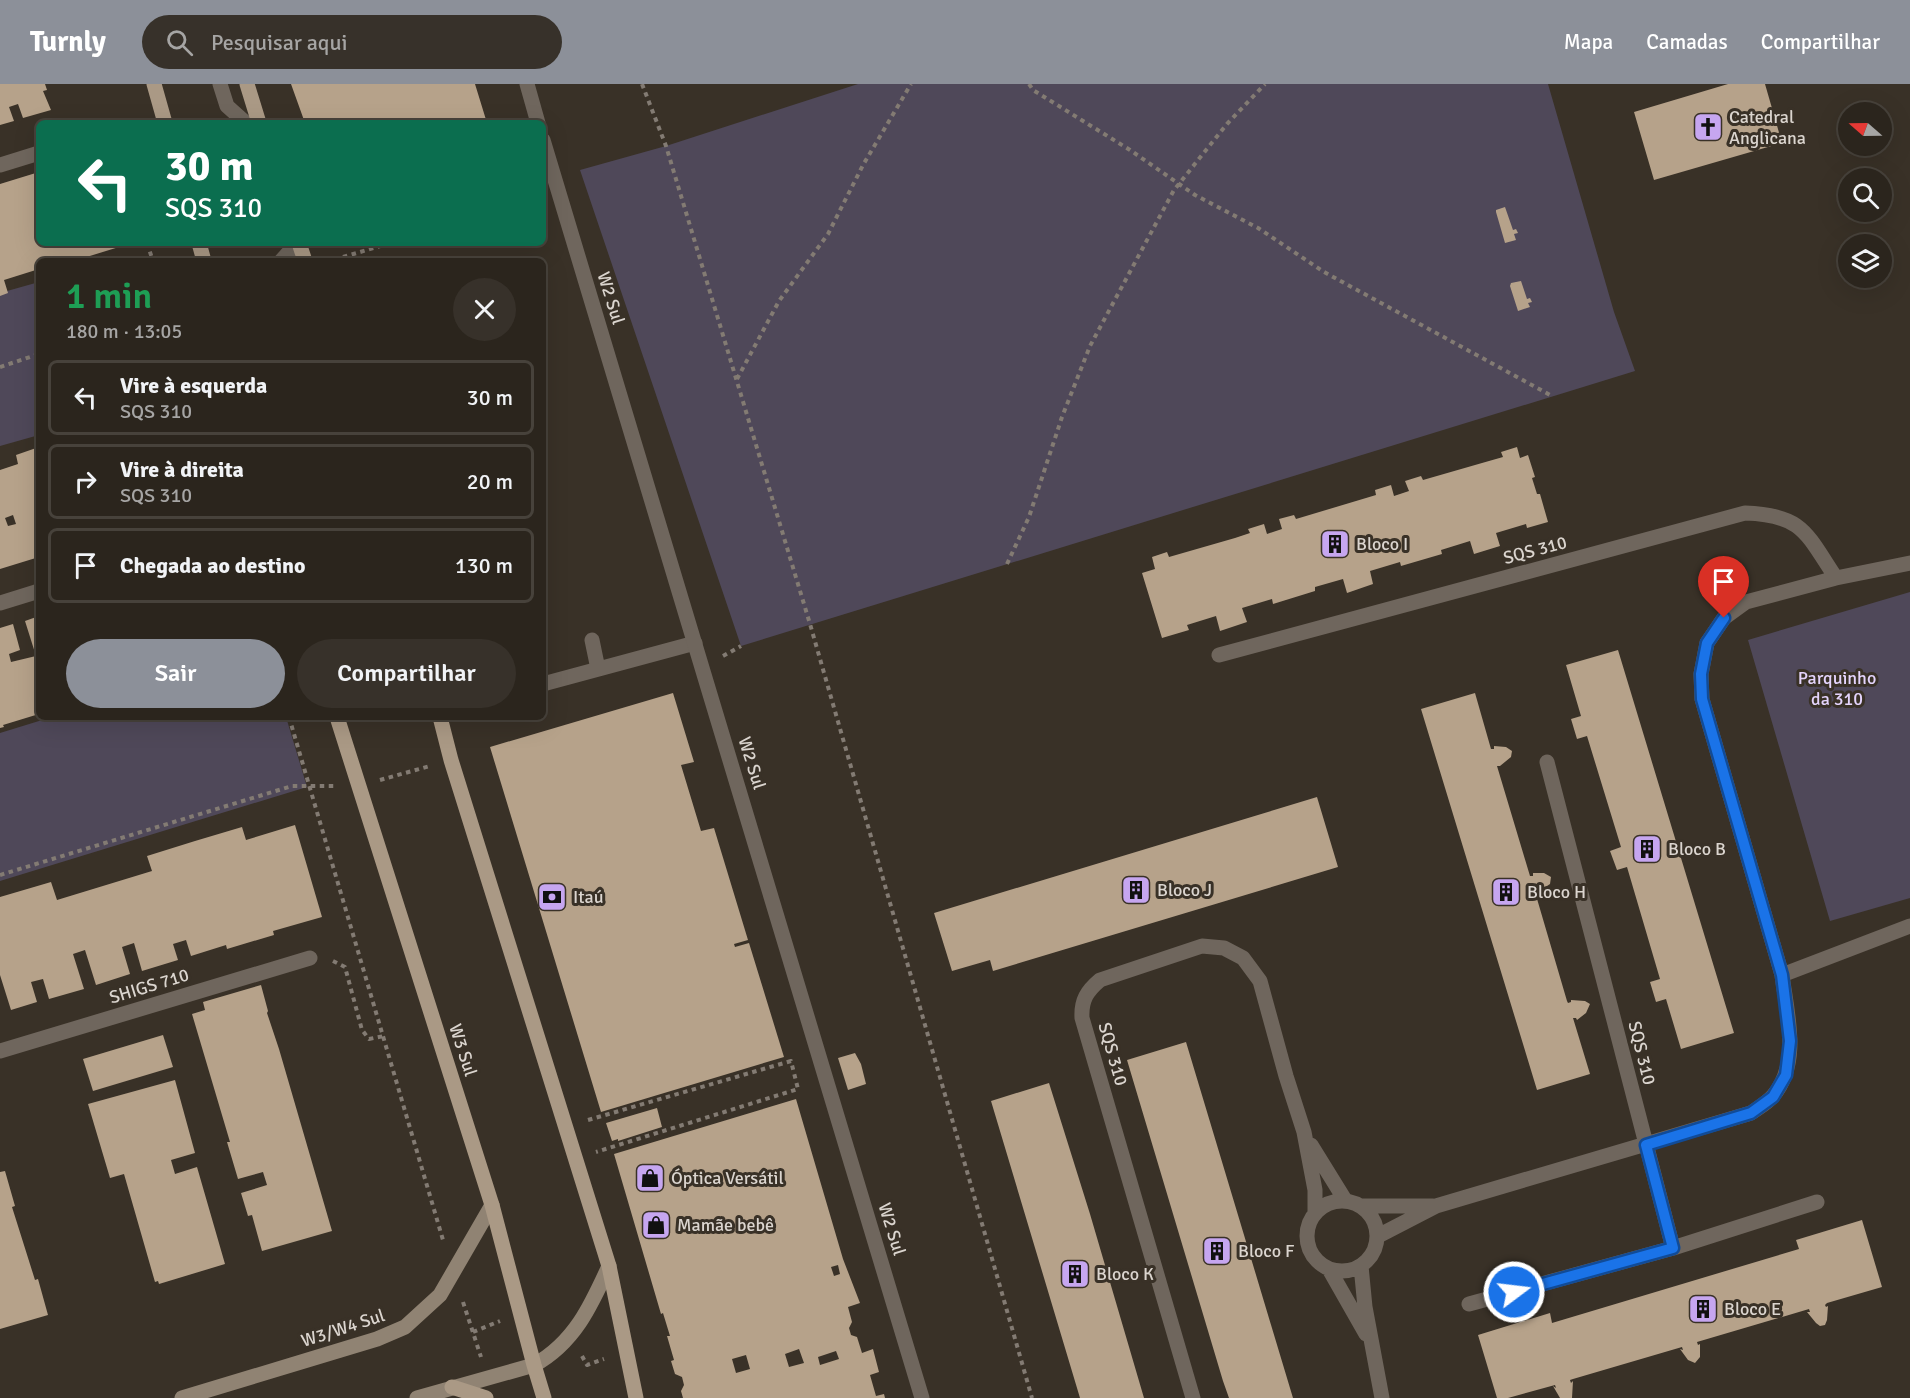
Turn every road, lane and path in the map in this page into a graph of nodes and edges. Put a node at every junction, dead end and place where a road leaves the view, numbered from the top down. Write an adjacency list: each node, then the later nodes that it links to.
1 (154, 84): 9 (main road)
2 (219, 84): 10 (street)
3 (247, 84): 11 (main road)
4 (527, 84): 12 (street)
5 (642, 84): 23 (path)
6 (911, 84): 23 (path)
7 (1029, 84): 16 (path)
8 (1265, 84): 16 (path)
9 (164, 120)
10 (242, 120)
11 (258, 120)
12 (537, 120)
13 (36, 154): 15 (street)
14 (546, 162): 31 (street, W2 Sul)
15 (0, 165)
16 (1179, 184): 24 (path); 26 (path)
17 (295, 246): 20 (street)
18 (381, 246): 19 (path)
19 (343, 257)
20 (284, 258)
21 (36, 355): 22 (path)
22 (0, 367)
23 (737, 380): 77 (path)
24 (1552, 396)
25 (1910, 563): 27 (street)
26 (1007, 564)
27 (1836, 578): 32 (street, SQS 310); 45 (street)
28 (36, 592): 29 (street)
29 (0, 603)
30 (592, 640): 33 (street)
31 (695, 643): 33 (street); 76 (street, W2 Sul)
32 (1219, 655)
33 (598, 669): 34 (street)
34 (546, 683)
35 (291, 720): 40 (path)
36 (338, 720): 41 (main road, W3 Sul)
37 (441, 720): 38 (main road)
38 (451, 760): 41 (path); 48 (main road)
39 (1547, 762): 50 (street, SQS 310)
40 (311, 786): 41 (path); 42 (path); 46 (path)
41 (358, 787): 54 (main road, W3 Sul)
42 (0, 875)
43 (1910, 926): 45 (street)
44 (310, 958): 46 (path); 47 (street, SHIGS 710)
45 (1782, 975): 50 (street)
46 (384, 1036): 63 (path)
47 (0, 1051)
48 (566, 1127): 51 (main road); 51 (path)
49 (1304, 1132): 52 (street, SQS 310); 57 (street, SQS 310); 78 (street, SQS 310)
50 (1646, 1145): 56 (street); 59 (street, SQS 310)
51 (575, 1158): 60 (main road)
52 (1346, 1200): 55 (street); 57 (street)
53 (1817, 1202): 59 (street)
54 (492, 1205): 63 (main road, W3/W4 Sul); 68 (main road, W3 Sul)
55 (1362, 1206): 56 (street); 58 (street)
56 (1436, 1206): 58 (street)
57 (1315, 1213): 62 (street, SQS 310)
58 (1378, 1236): 61 (street)
59 (1673, 1248): 64 (street)
60 (609, 1266): 65 (main road); 67 (main road)
61 (1361, 1266): 62 (street); 66 (street, SQS 310)
62 (1329, 1269): 66 (street, SQS 310)
63 (453, 1272): 69 (path); 71 (main road, W3/W4 Sul)
64 (1469, 1304)
65 (570, 1337): 67 (path); 68 (main road)
66 (1370, 1342): 79 (street, SQS 310)
67 (626, 1350): 75 (main road)
68 (534, 1365): 69 (main road); 74 (main road, W3 Sul)
69 (488, 1377): 70 (main road)
70 (452, 1387): 72 (main road); 73 (main road)
71 (182, 1398)
72 (417, 1398)
73 (486, 1398)
74 (544, 1398)
75 (636, 1398)
76 (922, 1398)
77 (1032, 1398)
78 (1193, 1398)
79 (1382, 1398)

